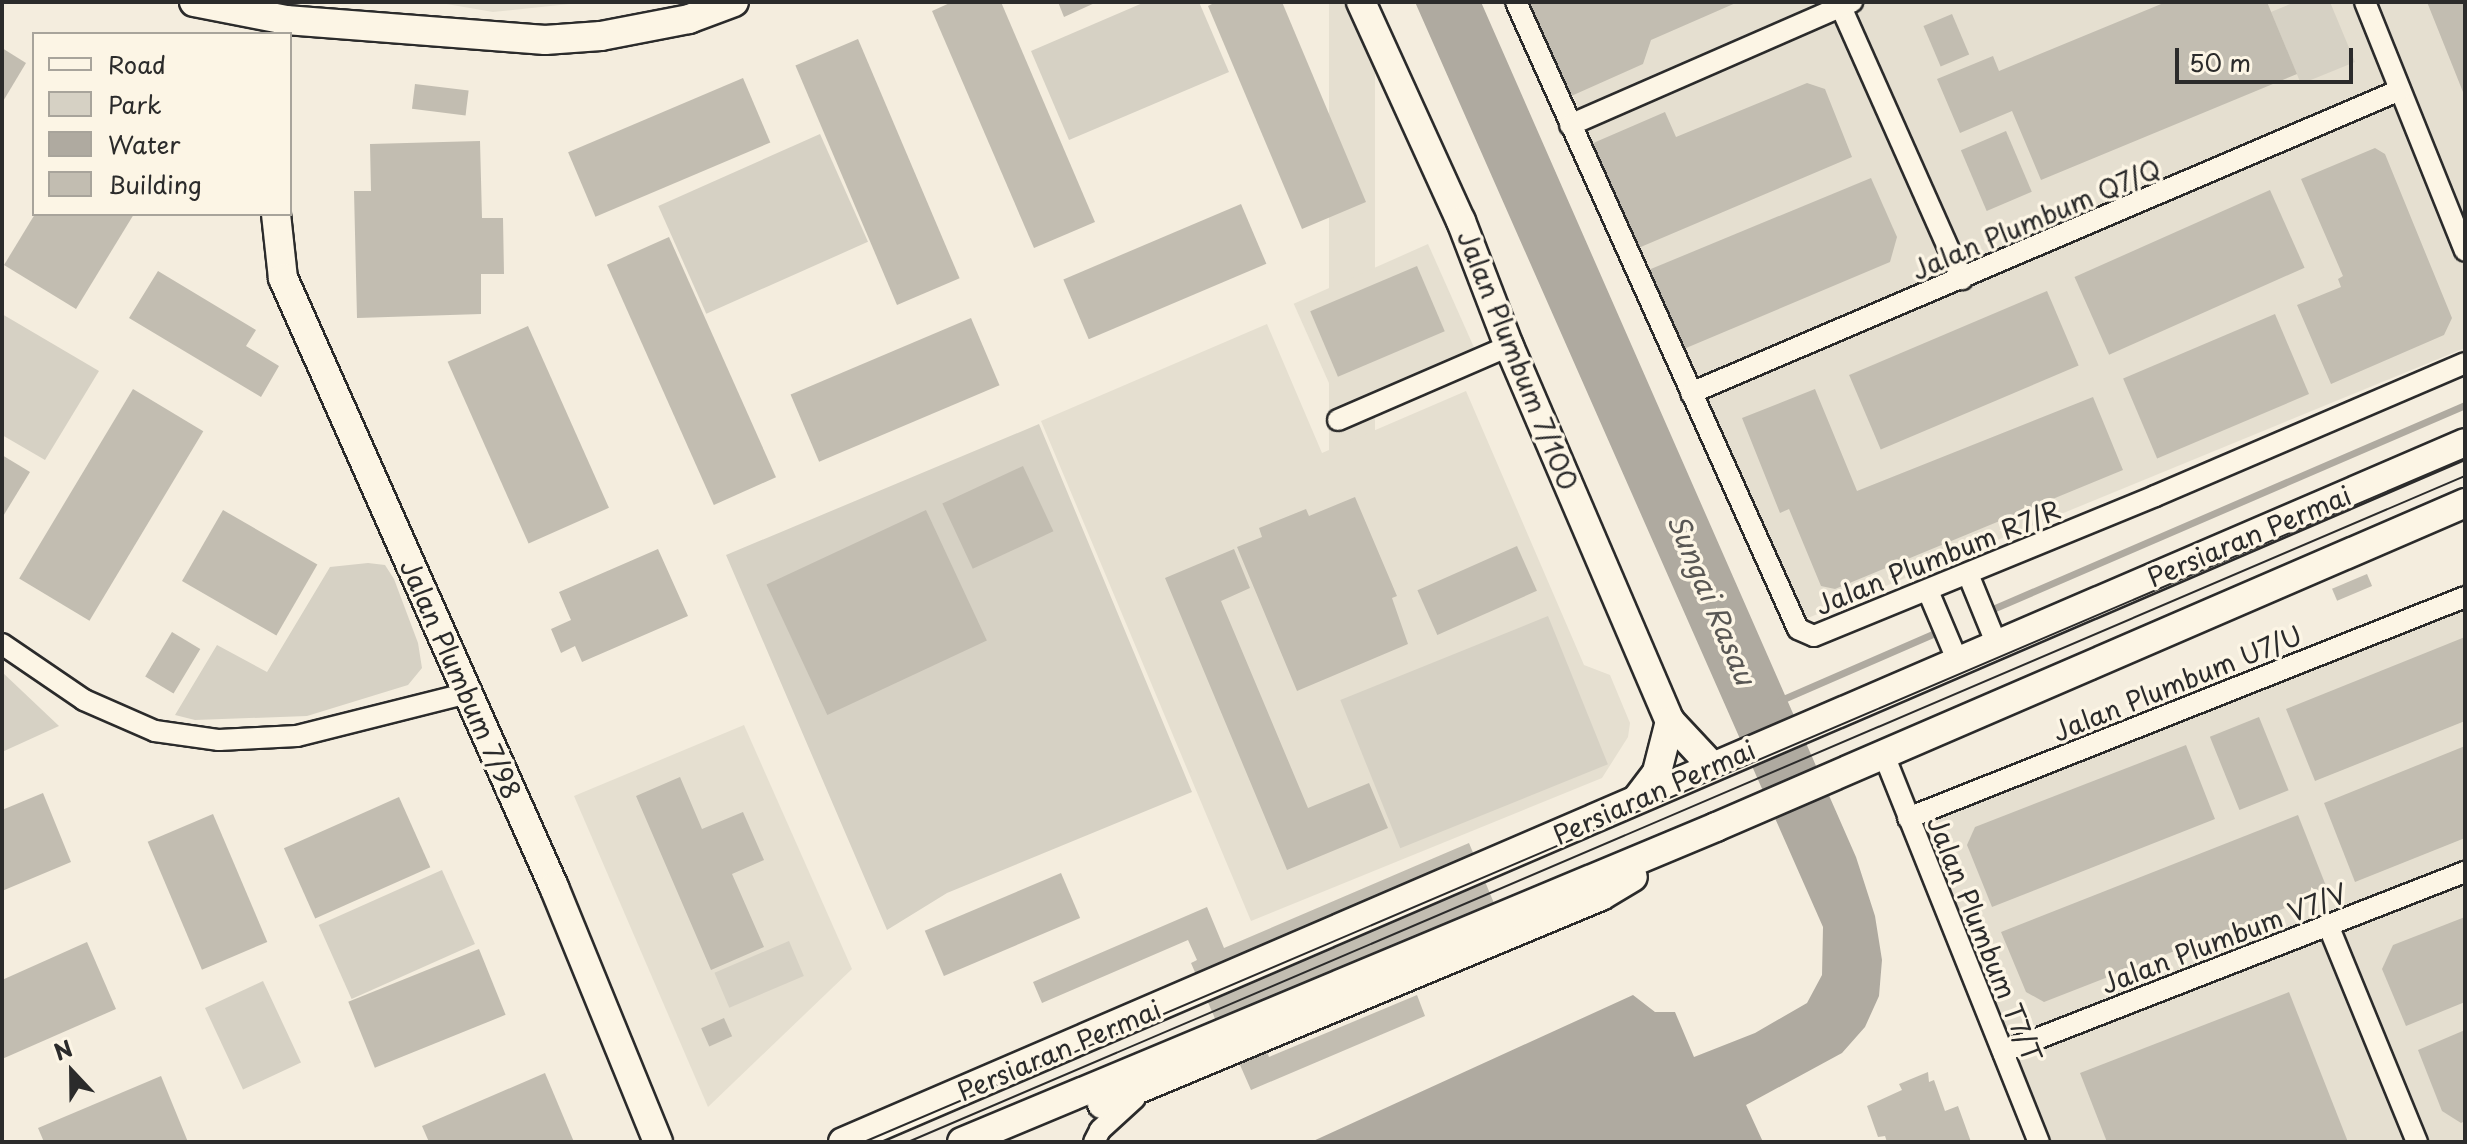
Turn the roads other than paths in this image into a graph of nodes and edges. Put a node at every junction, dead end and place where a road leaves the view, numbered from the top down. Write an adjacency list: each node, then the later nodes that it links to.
1 (194, 2): 7 (main road)
2 (734, 2): 7 (main road)
3 (1361, 2): 13 (main road, Jalan Plumbum 7/100)
4 (1516, 2): 9 (street, Jalan Plumbum R7/R)
5 (2365, 2): 8 (street)
6 (1846, 5): 9 (street); 12 (street)
7 (285, 27)
8 (2400, 90): 11 (street); 12 (street, Jalan Plumbum Q7/Q)
9 (1570, 125): 15 (street, Jalan Plumbum R7/R)
10 (276, 216): 25 (main road, Jalan Plumbum 7/98)
11 (2465, 251)
12 (1962, 279): 15 (street, Jalan Plumbum Q7/Q)
13 (1509, 346): 16 (street); 26 (main road, Jalan Plumbum 7/100)
14 (2465, 363): 19 (street, Jalan Plumbum R7/R)
15 (1691, 393): 20 (street, Jalan Plumbum R7/R)
16 (1338, 420)
17 (2465, 443): 23 (main road, Persiaran Permai)
18 (2465, 503): 27 (main road, Persiaran Permai)
19 (1968, 574): 20 (street, Jalan Plumbum R7/R); 23 (street)
20 (1928, 591): 24 (street)
21 (2465, 597): 30 (street, Jalan Plumbum U7/U)
22 (2, 644): 25 (street)
23 (1997, 645): 24 (main road, Persiaran Permai)
24 (1958, 662): 28 (main road, Persiaran Permai)
25 (468, 693): 36 (main road, Jalan Plumbum 7/98)
26 (1670, 721): 28 (main road, Jalan Plumbum 7/100); 29 (main road)
27 (1884, 755): 30 (street, Jalan Plumbum T7/T); 31 (main road, Persiaran Permai)
28 (1717, 764): 29 (main road, Persiaran Permai)
29 (1636, 800): 39 (main road, Persiaran Permai)
30 (1908, 818): 34 (street, Jalan Plumbum T7/T)
31 (1716, 827): 35 (main road); 40 (main road, Persiaran Permai)
32 (2465, 872): 33 (street, Jalan Plumbum V7/V)
33 (2328, 925): 34 (street, Jalan Plumbum V7/V); 44 (street)
34 (2003, 1052): 43 (street, Jalan Plumbum T7/T)
35 (1153, 1083): 41 (main road); 42 (street)
36 (647, 1129): 37 (main road, Jalan Plumbum 7/98); 38 (main road)
37 (658, 1142)
38 (669, 1142)
39 (843, 1142)
40 (962, 1142)
41 (1002, 1142)
42 (1094, 1142)
43 (2039, 1142)
44 (2417, 1142)

